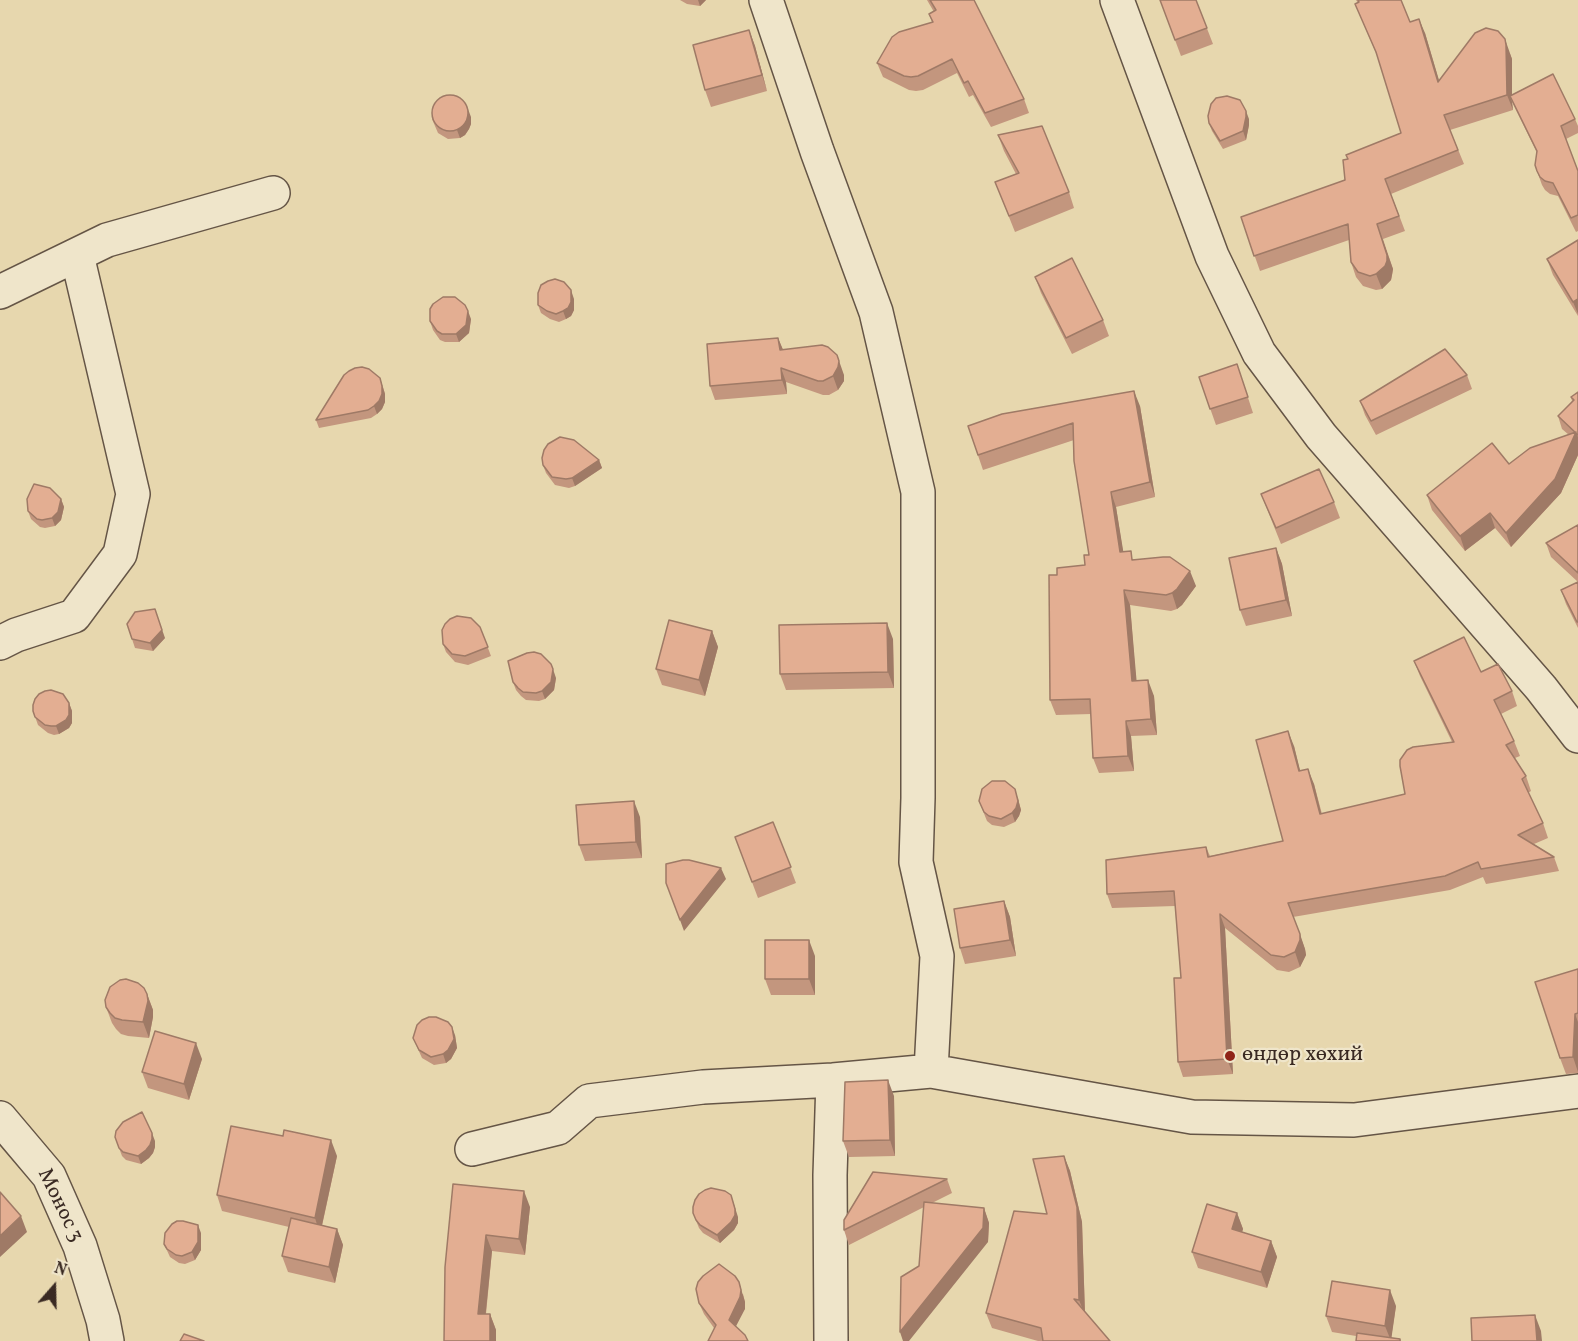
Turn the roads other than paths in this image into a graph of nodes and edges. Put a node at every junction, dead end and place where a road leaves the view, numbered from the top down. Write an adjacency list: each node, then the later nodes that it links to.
1 (766, 0): 8 (street)
2 (1117, 0): 7 (street)
3 (273, 193): 4 (street)
4 (77, 255): 5 (street); 6 (street)
5 (0, 292)
6 (0, 643)
7 (1578, 736)
8 (931, 1071): 9 (street); 10 (street)
9 (833, 1080): 12 (street); 14 (street)
10 (1578, 1091)
11 (0, 1118): 13 (street, Монос 3)
12 (472, 1149)
13 (107, 1341)
14 (831, 1341)

